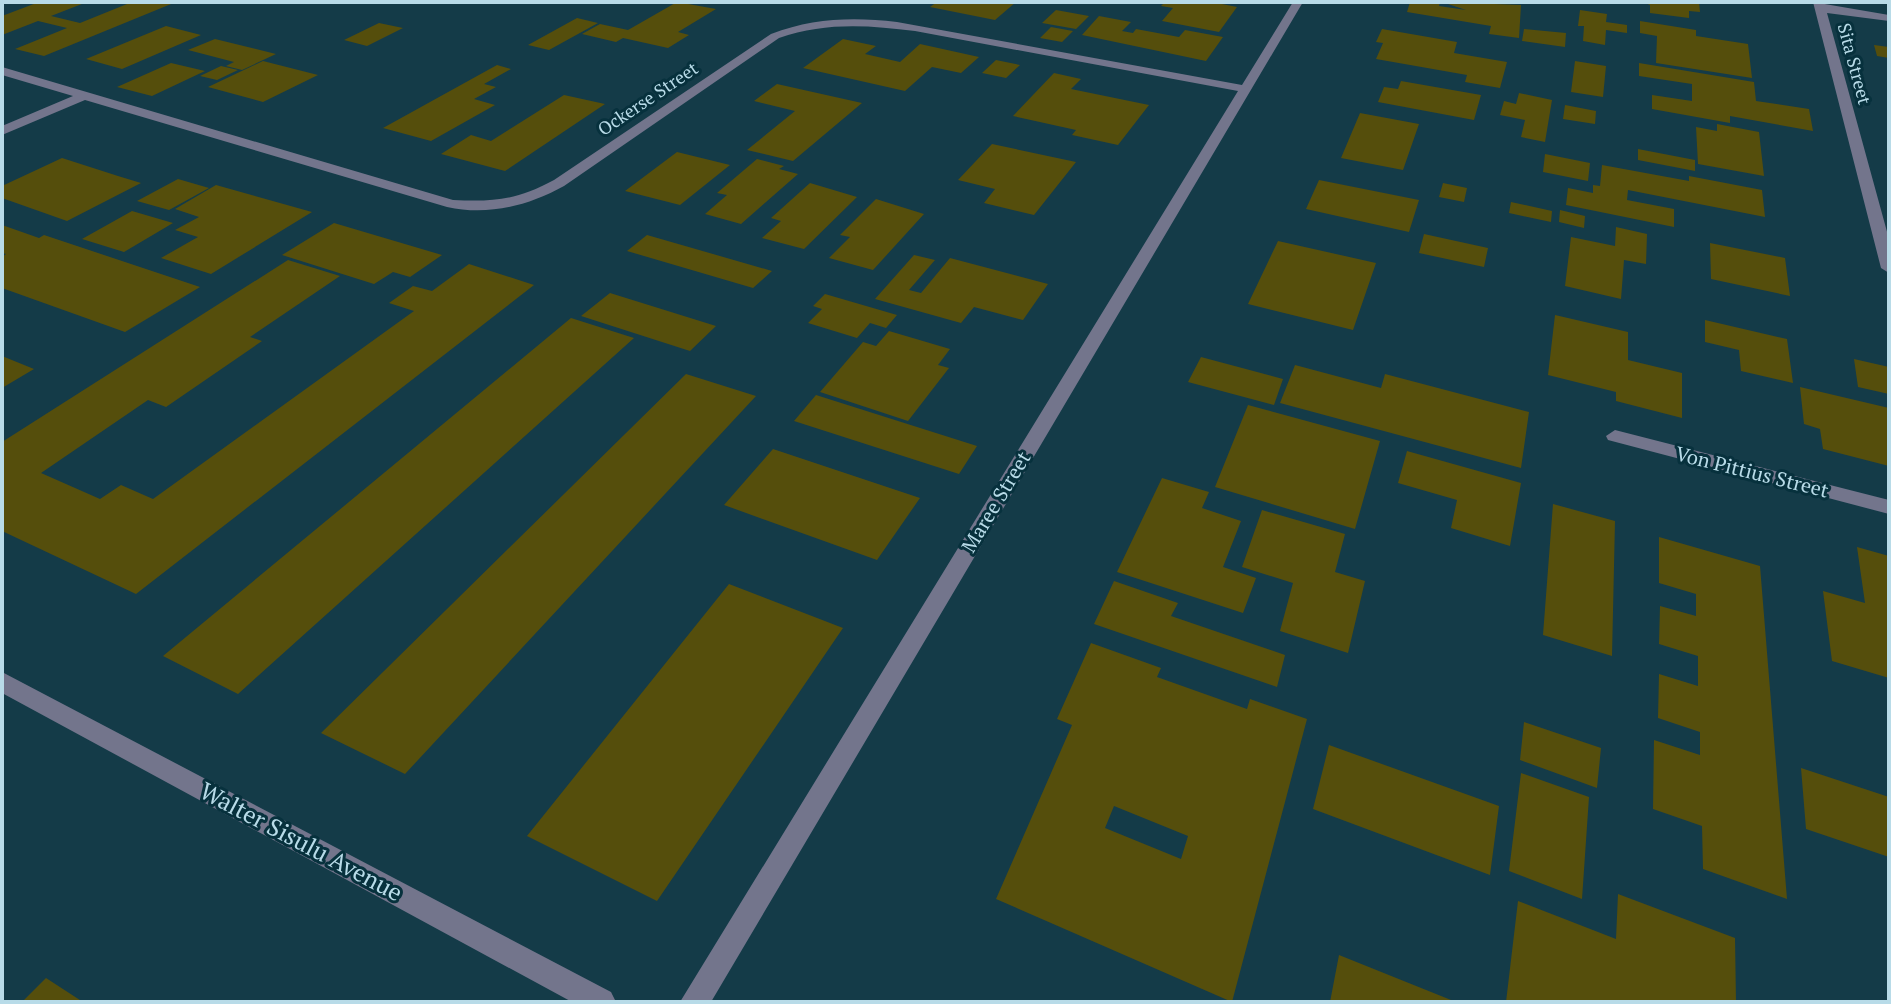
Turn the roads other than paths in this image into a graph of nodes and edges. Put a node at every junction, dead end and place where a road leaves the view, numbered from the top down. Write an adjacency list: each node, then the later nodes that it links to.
1 (1298, 2): 5 (street, Maree Street)
2 (1819, 5): 3 (street, Sita Street); 8 (street, Sita Street)
3 (1889, 18)
4 (2, 71): 6 (street, Ockerse Street)
5 (1245, 89): 6 (street, Ockerse Street); 13 (street, Maree Street)
6 (83, 96): 7 (street)
7 (2, 131)
8 (1889, 268)
9 (1615, 436): 10 (street, Von Pittius Street)
10 (1889, 507)
11 (2, 682): 12 (street, Walter Sisulu Avenue)
12 (601, 1002)
13 (695, 1002)

